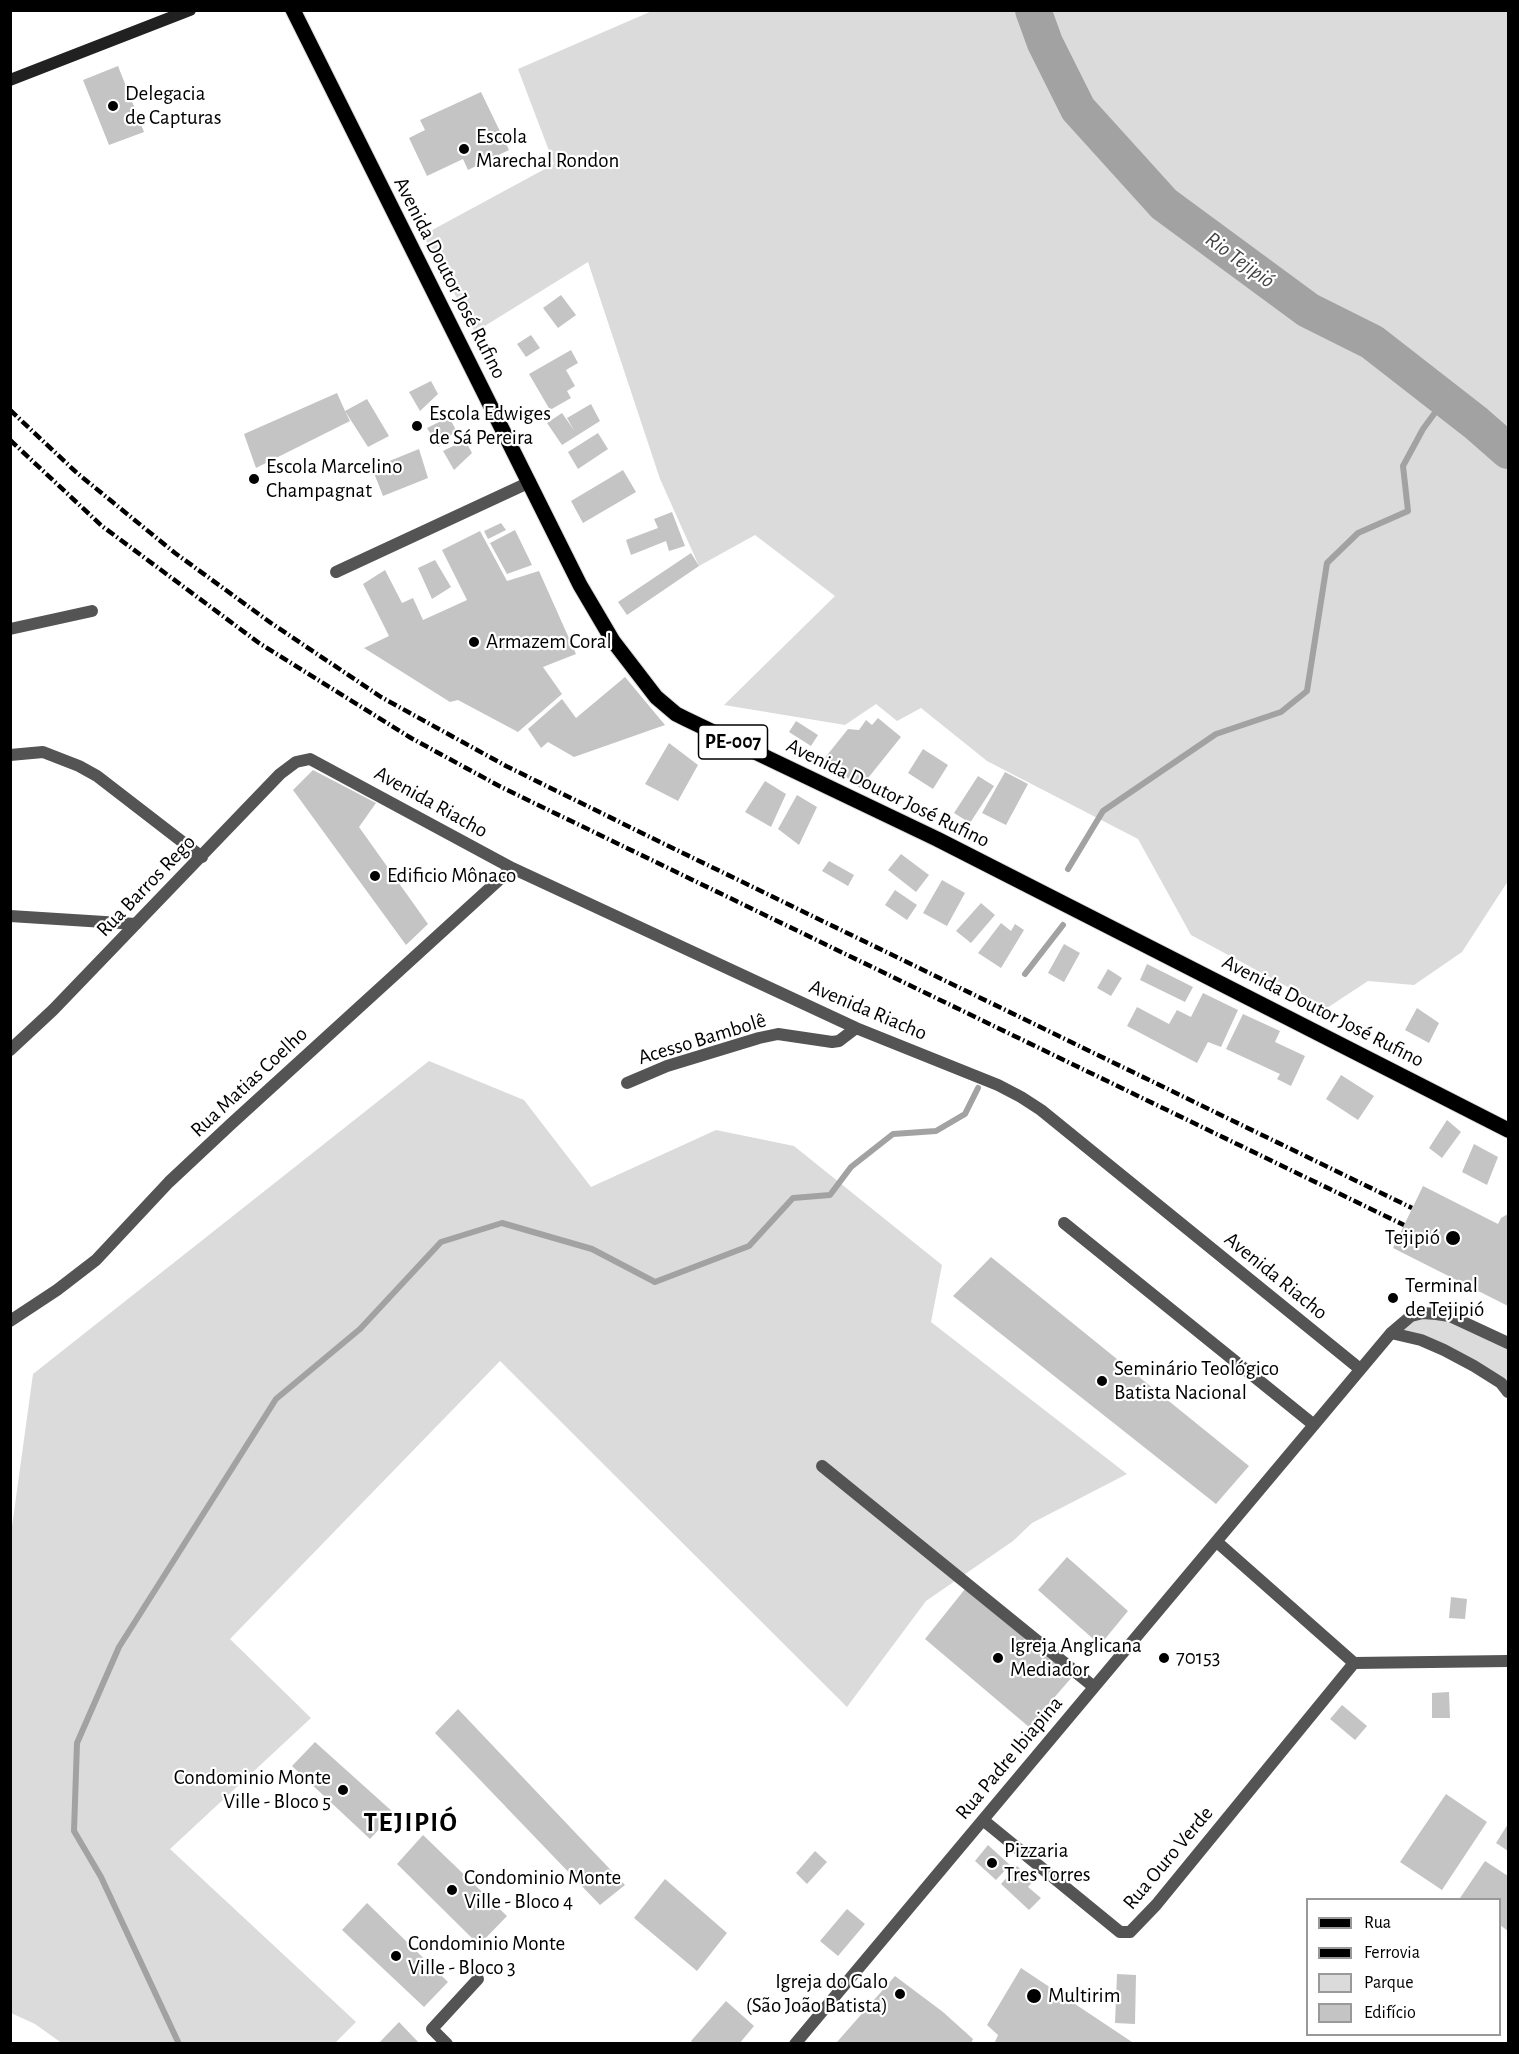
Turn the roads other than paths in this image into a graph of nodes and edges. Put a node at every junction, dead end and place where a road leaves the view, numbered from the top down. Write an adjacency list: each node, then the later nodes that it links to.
1 (190, 10): 3 (main road)
2 (293, 10): 4 (main road, Avenida Doutor José Rufino / PE-007)
3 (10, 80)
4 (530, 482): 5 (street); 17 (main road, Avenida Doutor José Rufino / PE-007)
5 (336, 572)
6 (92, 611): 7 (street)
7 (10, 629)
8 (10, 755): 10 (street)
9 (313, 760): 10 (street, Rua Barros Rego); 11 (street, Avenida Riacho)
10 (202, 857): 13 (street, Rua Barros Rego)
11 (512, 868): 14 (street, Avenida Riacho); 19 (street, Rua Matias Coelho)
12 (10, 916): 13 (street)
13 (136, 924): 15 (street, Rua Barros Rego)
14 (856, 1028): 16 (street, Acesso Bambolê); 22 (street, Avenida Riacho)
15 (10, 1050)
16 (627, 1083)
17 (1509, 1130)
18 (1064, 1223): 24 (street)
19 (10, 1321)
20 (1391, 1333): 21 (street, Rua Padre Ibiapina); 22 (street, Rua Padre Ibiapina); 23 (street)
21 (1509, 1342)
22 (1360, 1370): 24 (street, Rua Padre Ibiapina)
23 (1509, 1392)
24 (1314, 1425): 26 (street, Rua Padre Ibiapina)
25 (822, 1466): 29 (street)
26 (1217, 1542): 28 (street); 29 (street, Rua Padre Ibiapina)
27 (1509, 1661): 28 (street)
28 (1354, 1663): 30 (street, Rua Ouro Verde)
29 (1094, 1688): 30 (street, Rua Padre Ibiapina)
30 (983, 1820): 33 (street, Rua Padre Ibiapina)
31 (478, 1979): 32 (street)
32 (447, 2043)
33 (795, 2043)

